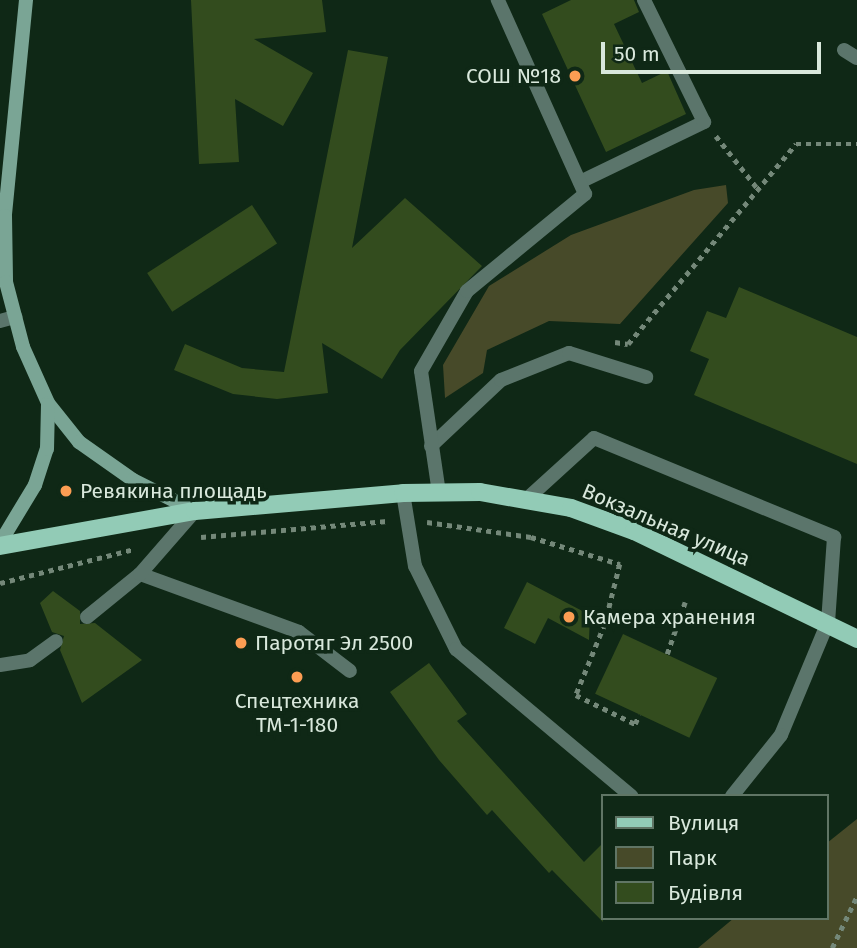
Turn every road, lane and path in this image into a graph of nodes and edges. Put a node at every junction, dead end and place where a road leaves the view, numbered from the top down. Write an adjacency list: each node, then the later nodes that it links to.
1 (26, 0): 8 (main road)
2 (498, 0): 6 (lane)
3 (643, 0): 6 (lane)
4 (857, 144): 7 (path)
5 (735, 159): 7 (path)
6 (580, 182): 13 (lane)
7 (758, 189): 10 (path)
8 (15, 317): 9 (lane); 12 (main road)
9 (0, 321)
10 (604, 340)
11 (646, 377): 13 (lane)
12 (48, 403): 17 (main road); 20 (main road)
13 (431, 446): 14 (lane)
14 (439, 493): 15 (main road, Вокзальная улица); 16 (main road, Вокзальная улица)
15 (403, 494): 17 (main road, Вокзальная улица); 18 (lane)
16 (528, 498): 25 (main road, Вокзальная улица); 25 (lane)
17 (195, 511): 19 (lane); 20 (main road, Вокзальная улица)
18 (407, 520): 19 (path); 31 (path); 32 (lane)
19 (170, 540): 21 (lane); 22 (path)
20 (0, 545)
21 (140, 574): 24 (lane); 30 (lane)
22 (0, 583)
23 (685, 602): 28 (path)
24 (87, 617)
25 (828, 622): 26 (main road, Вокзальная улица); 33 (lane)
26 (857, 639)
27 (56, 641): 29 (lane)
28 (667, 654)
29 (0, 665)
30 (350, 671)
31 (639, 715)
32 (629, 794)
33 (734, 794)
34 (857, 897): 35 (path)
35 (832, 948)

